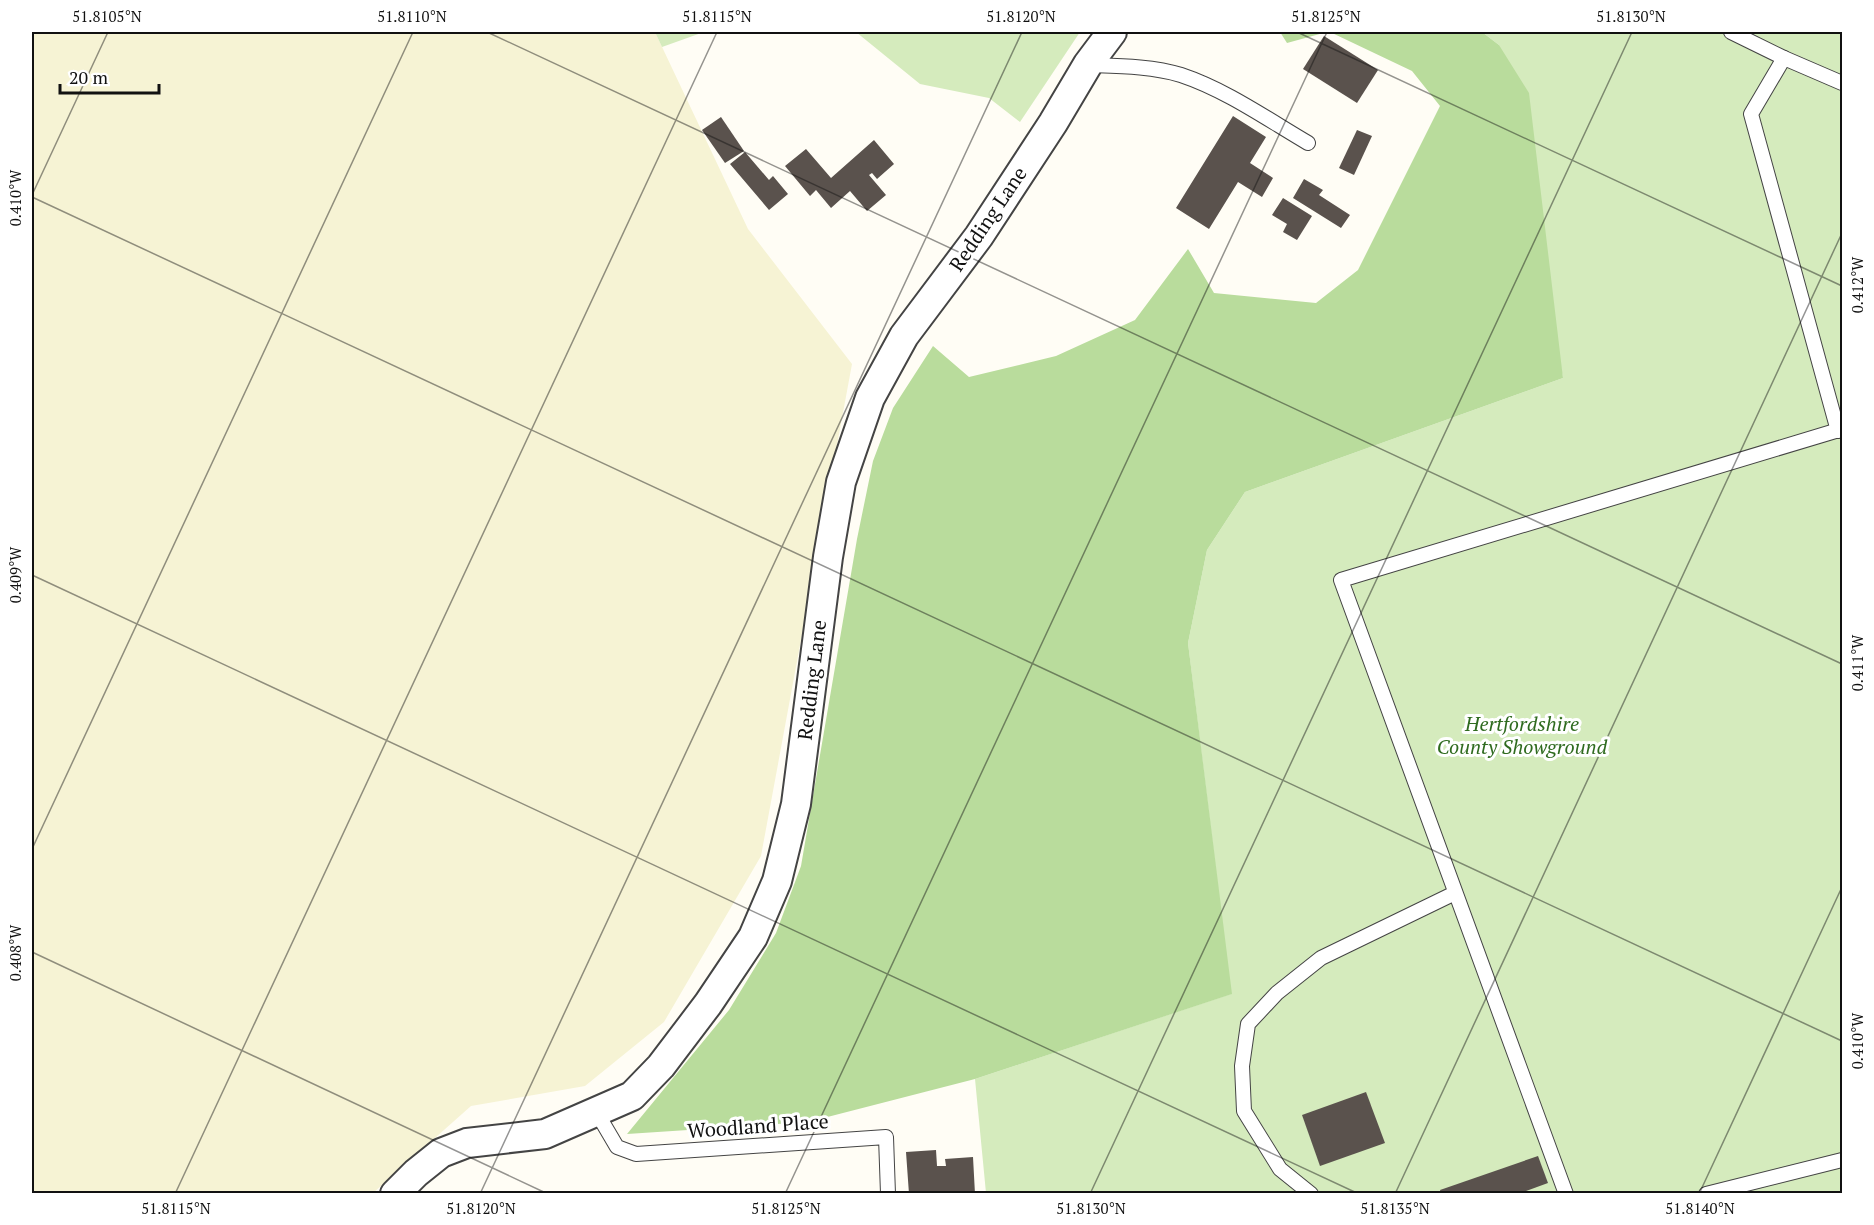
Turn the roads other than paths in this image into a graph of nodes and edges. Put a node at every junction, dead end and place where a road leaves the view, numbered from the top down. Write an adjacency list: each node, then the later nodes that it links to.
1 (1112, 32): 4 (street, Redding Lane)
2 (1731, 32): 3 (lane)
3 (1784, 58): 5 (lane); 7 (lane)
4 (1088, 64): 6 (lane); 9 (street, Redding Lane)
5 (1842, 83)
6 (1308, 143)
7 (1840, 430): 8 (lane)
8 (1455, 893): 13 (lane); 14 (lane)
9 (597, 1113): 11 (street, Redding Lane); 12 (lane, Woodland Place)
10 (1842, 1160): 15 (lane)
11 (395, 1194)
12 (888, 1194)
13 (1311, 1194)
14 (1566, 1194)
15 (1706, 1194)

